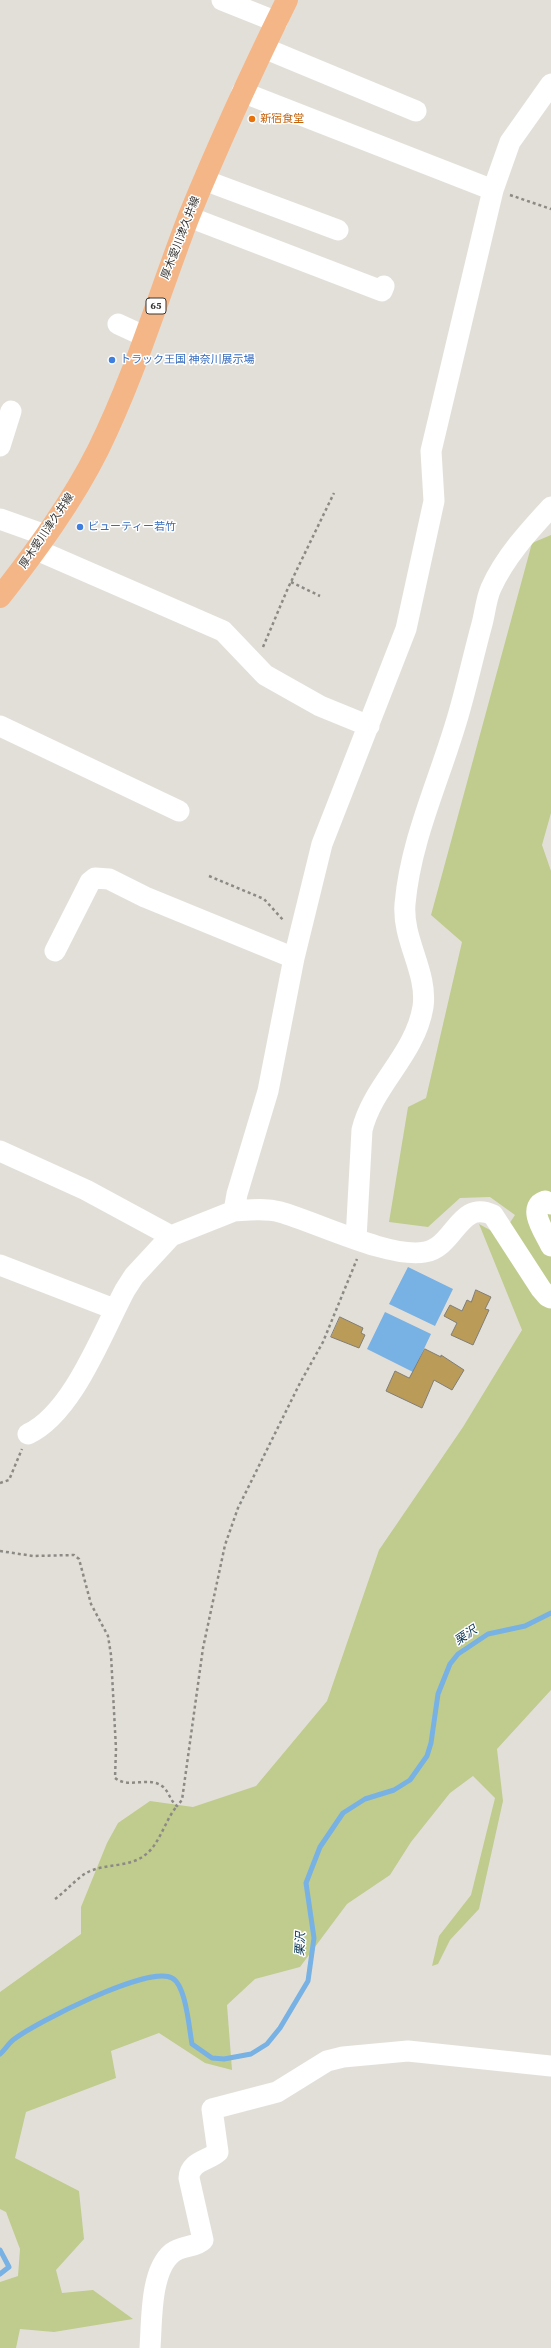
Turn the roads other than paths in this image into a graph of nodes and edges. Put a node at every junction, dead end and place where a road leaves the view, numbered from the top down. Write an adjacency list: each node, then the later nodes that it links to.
1 (222, 0): 3 (street)
2 (287, 0): 3 (main road, 厚木愛川津久井線 / 65)
3 (277, 22): 4 (main road, 厚木愛川津久井線 / 65)
4 (264, 48): 6 (main road, 厚木愛川津久井線 / 65); 7 (street)
5 (551, 84): 9 (street)
6 (242, 92): 8 (main road, 厚木愛川津久井線 / 65); 9 (street)
7 (416, 110)
8 (204, 180): 10 (main road, 厚木愛川津久井線 / 65); 11 (street)
9 (493, 190): 22 (street)
10 (189, 217): 12 (street); 14 (main road, 厚木愛川津久井線 / 65)
11 (329, 230)
12 (384, 286)
13 (118, 324): 14 (street)
14 (144, 336): 19 (main road, 厚木愛川津久井線 / 65)
15 (11, 411): 16 (street)
16 (0, 446)
17 (551, 507): 30 (street)
18 (0, 519): 19 (street)
19 (41, 542): 20 (main road, 厚木愛川津久井線 / 65); 22 (street)
20 (0, 597)
21 (0, 726): 23 (street)
22 (369, 726): 25 (street)
23 (179, 812)
24 (55, 951): 25 (street)
25 (294, 958): 28 (street)
26 (0, 1151): 29 (street)
27 (551, 1204): 31 (street)
28 (234, 1211): 29 (street); 30 (street)
29 (171, 1236): 34 (street)
30 (358, 1239): 33 (street)
31 (551, 1246)
32 (0, 1265): 34 (street)
33 (551, 1298)
34 (114, 1309): 35 (street)
35 (28, 1434)
36 (551, 2066): 37 (street)
37 (150, 2348)

